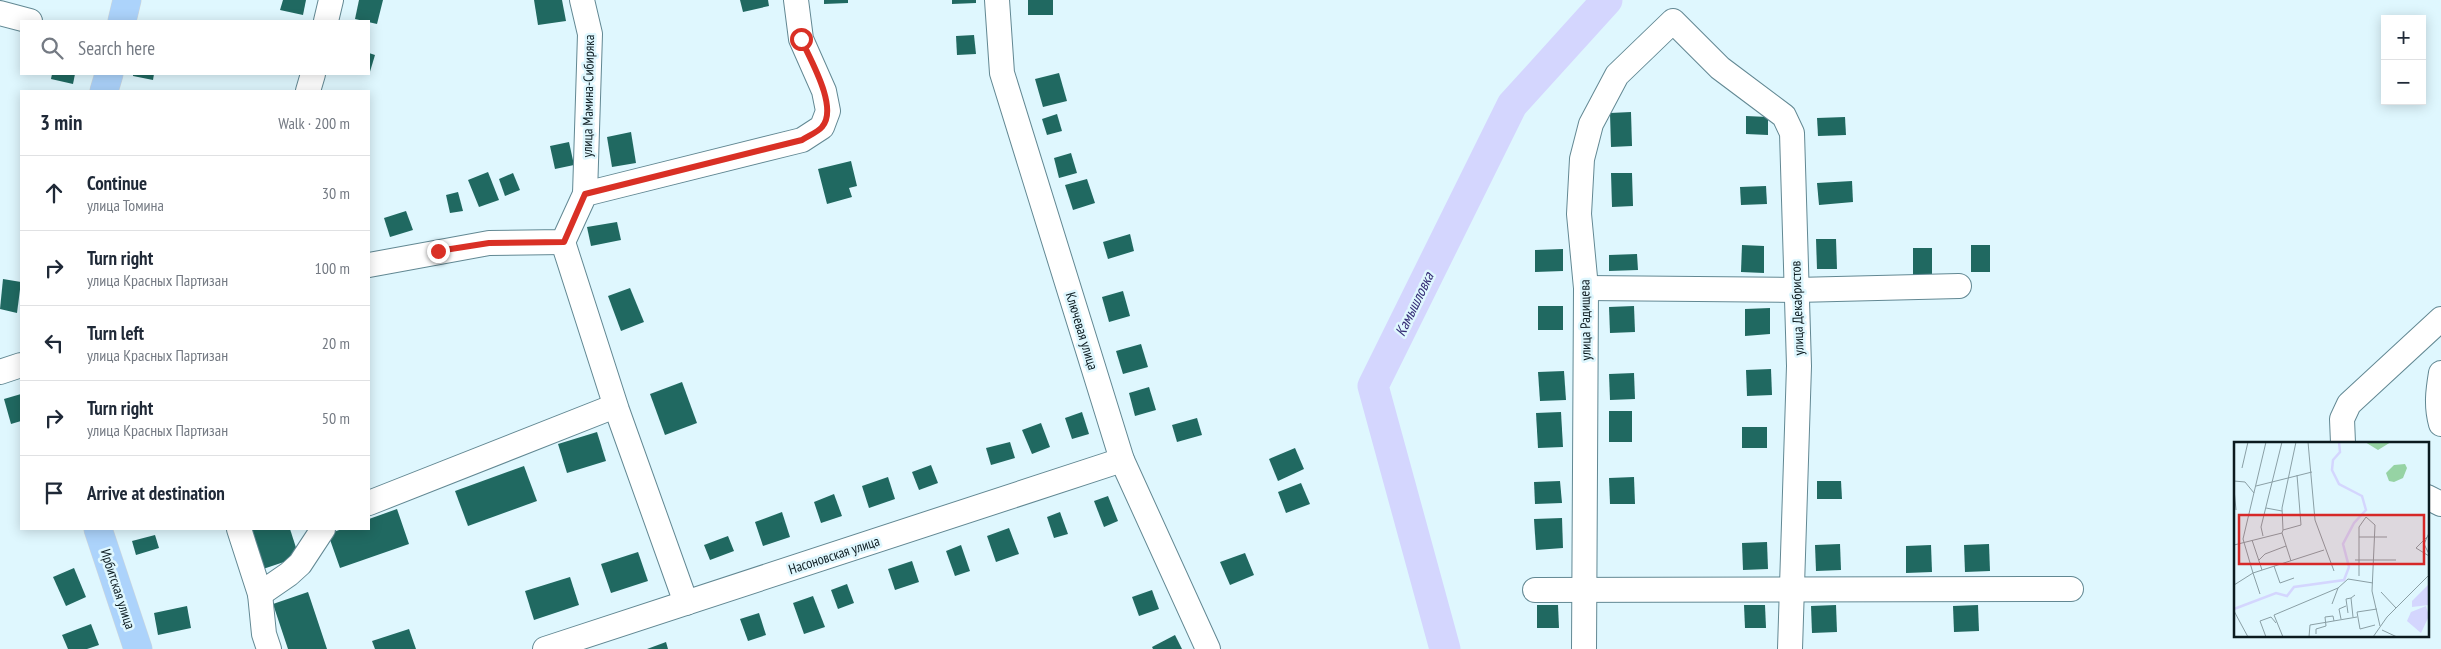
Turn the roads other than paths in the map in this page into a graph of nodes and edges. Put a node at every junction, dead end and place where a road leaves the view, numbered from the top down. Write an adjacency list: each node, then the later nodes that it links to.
1 (127, 0): 8 (main road)
2 (331, 0): 9 (street)
3 (582, 0): 15 (street, улица Мамина-Сибиряка)
4 (796, 0): 15 (street)
5 (997, 0): 28 (street, Ключевая улица)
6 (0, 12): 7 (street)
7 (27, 20)
8 (122, 20)
9 (326, 20)
10 (1672, 21): 19 (street, улица Радищева); 20 (street, улица Декабристов)
11 (109, 75): 13 (main road)
12 (313, 75): 14 (street)
13 (104, 90)
14 (308, 90)
15 (585, 194): 16 (street)
16 (564, 242): 17 (street); 25 (street)
17 (370, 265)
18 (1959, 286): 20 (street)
19 (1586, 288): 20 (street); 36 (street, улица Радищева)
20 (1796, 290): 35 (street, улица Декабристов)
21 (2441, 319): 27 (street)
22 (20, 365): 23 (street)
23 (0, 372)
24 (2441, 373): 26 (street)
25 (615, 406): 30 (street); 40 (street)
26 (2441, 424)
27 (2343, 442)
28 (1122, 460): 40 (street, Насоновская улица); 44 (street, Ключевая улица)
29 (2428, 498): 31 (street)
30 (370, 503)
31 (2441, 504)
32 (98, 530): 41 (main road, Ирбитская улица)
33 (239, 530): 39 (street)
34 (322, 530): 39 (street)
35 (1791, 588): 36 (street); 37 (street); 46 (street, улица Декабристов)
36 (1585, 589): 38 (street); 45 (street, улица Радищева)
37 (2071, 589)
38 (1535, 590)
39 (260, 594): 42 (street)
40 (686, 603): 43 (street, Насоновская улица)
41 (138, 649)
42 (269, 649)
43 (546, 649)
44 (1208, 649)
45 (1584, 649)
46 (1790, 649)

